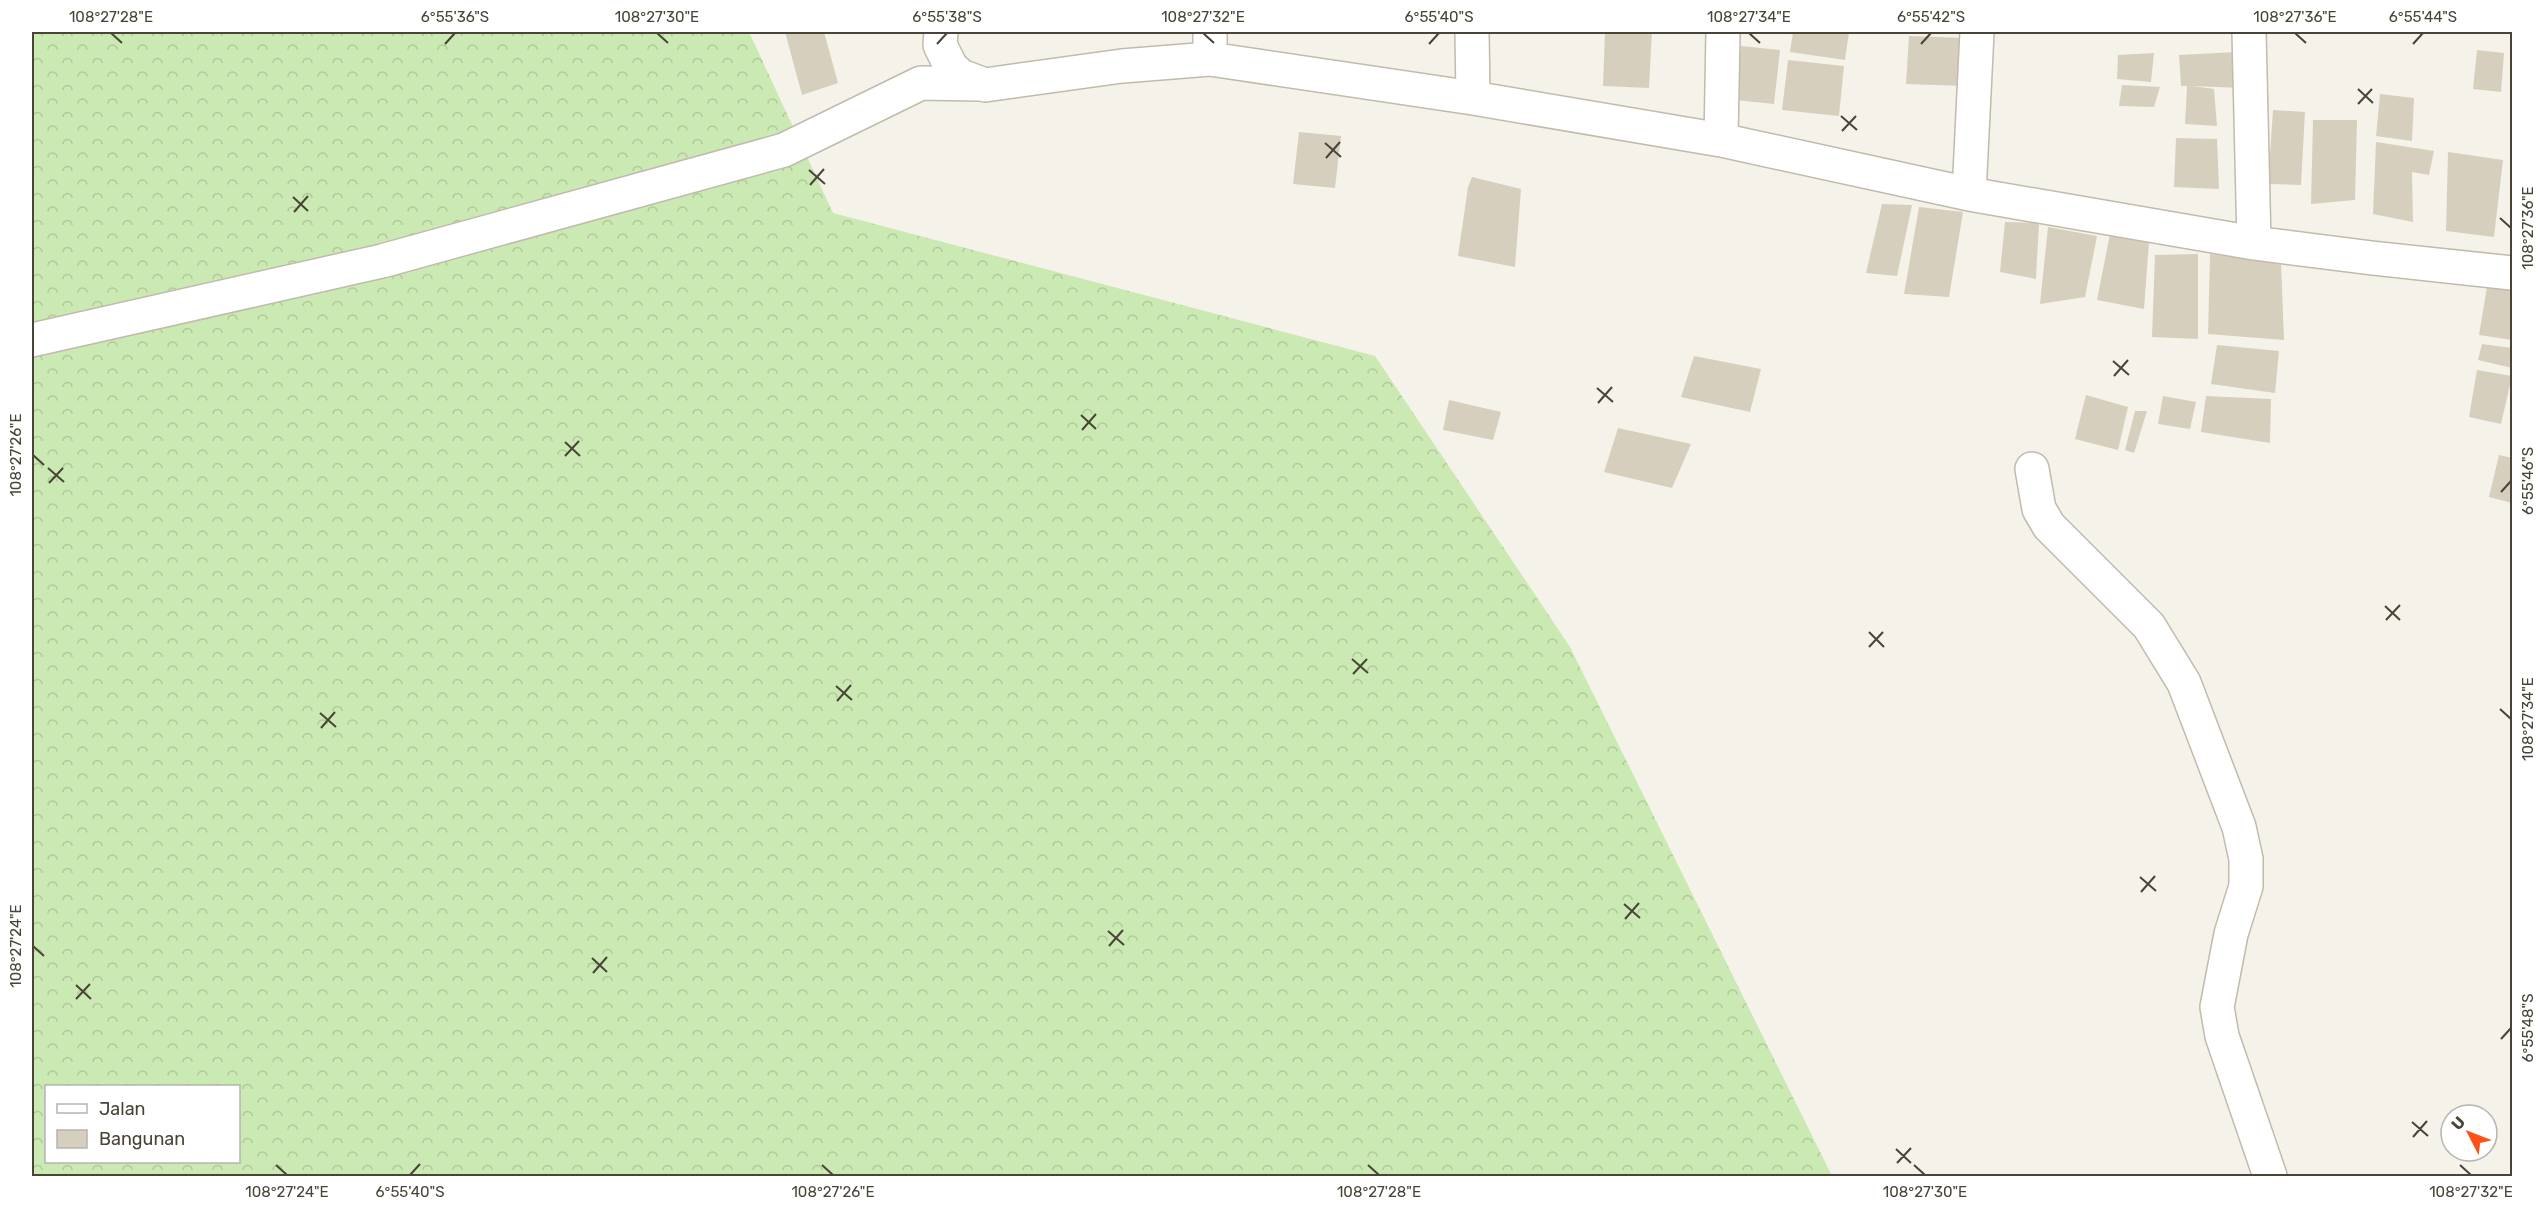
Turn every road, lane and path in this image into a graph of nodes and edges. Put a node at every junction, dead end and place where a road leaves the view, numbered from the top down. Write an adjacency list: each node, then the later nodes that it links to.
1 (941, 32): 7 (street)
2 (1472, 32): 8 (street)
3 (1723, 32): 9 (street)
4 (1977, 32): 10 (street)
5 (2249, 32): 11 (street)
6 (1210, 45): 7 (street); 8 (street)
7 (985, 85): 13 (street)
8 (1473, 98): 9 (street)
9 (1721, 140): 10 (street)
10 (1969, 194): 11 (street)
11 (2254, 243): 12 (street)
12 (2512, 273)
13 (32, 340)
14 (2032, 469): 15 (street)
15 (2270, 1176)

